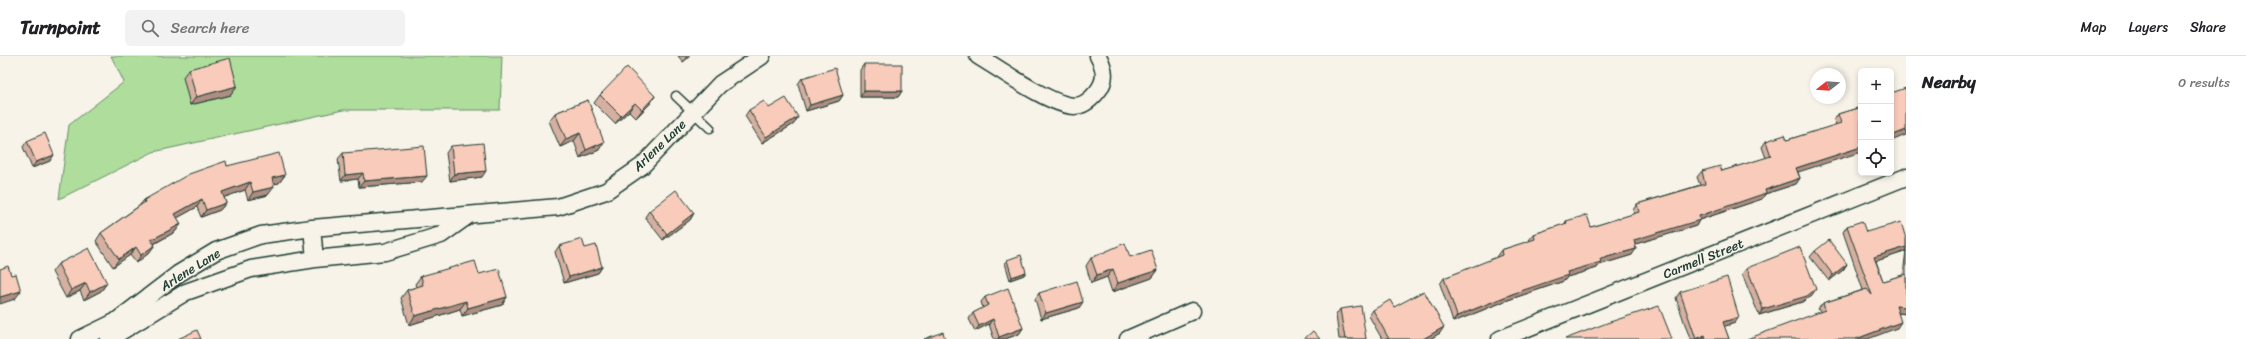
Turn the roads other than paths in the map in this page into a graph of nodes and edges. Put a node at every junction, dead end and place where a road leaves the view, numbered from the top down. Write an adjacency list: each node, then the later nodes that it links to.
1 (762, 56): 5 (street, Arlene Lane)
2 (978, 56): 3 (street)
3 (1098, 56)
4 (676, 96): 5 (lane)
5 (693, 112): 6 (lane); 8 (street, Arlene Lane)
6 (710, 128)
7 (1906, 176): 12 (street, Carmell Street)
8 (471, 214): 9 (street, Arlene Lane); 10 (street, Arlene Lane)
9 (312, 228): 10 (street); 13 (street, Arlene Lane)
10 (315, 259): 14 (street, Arlene Lane)
11 (1192, 311): 15 (street)
12 (1516, 335): 16 (street, Carmell Street)
13 (80, 339)
14 (109, 339)
15 (1128, 339)
16 (1500, 339)

